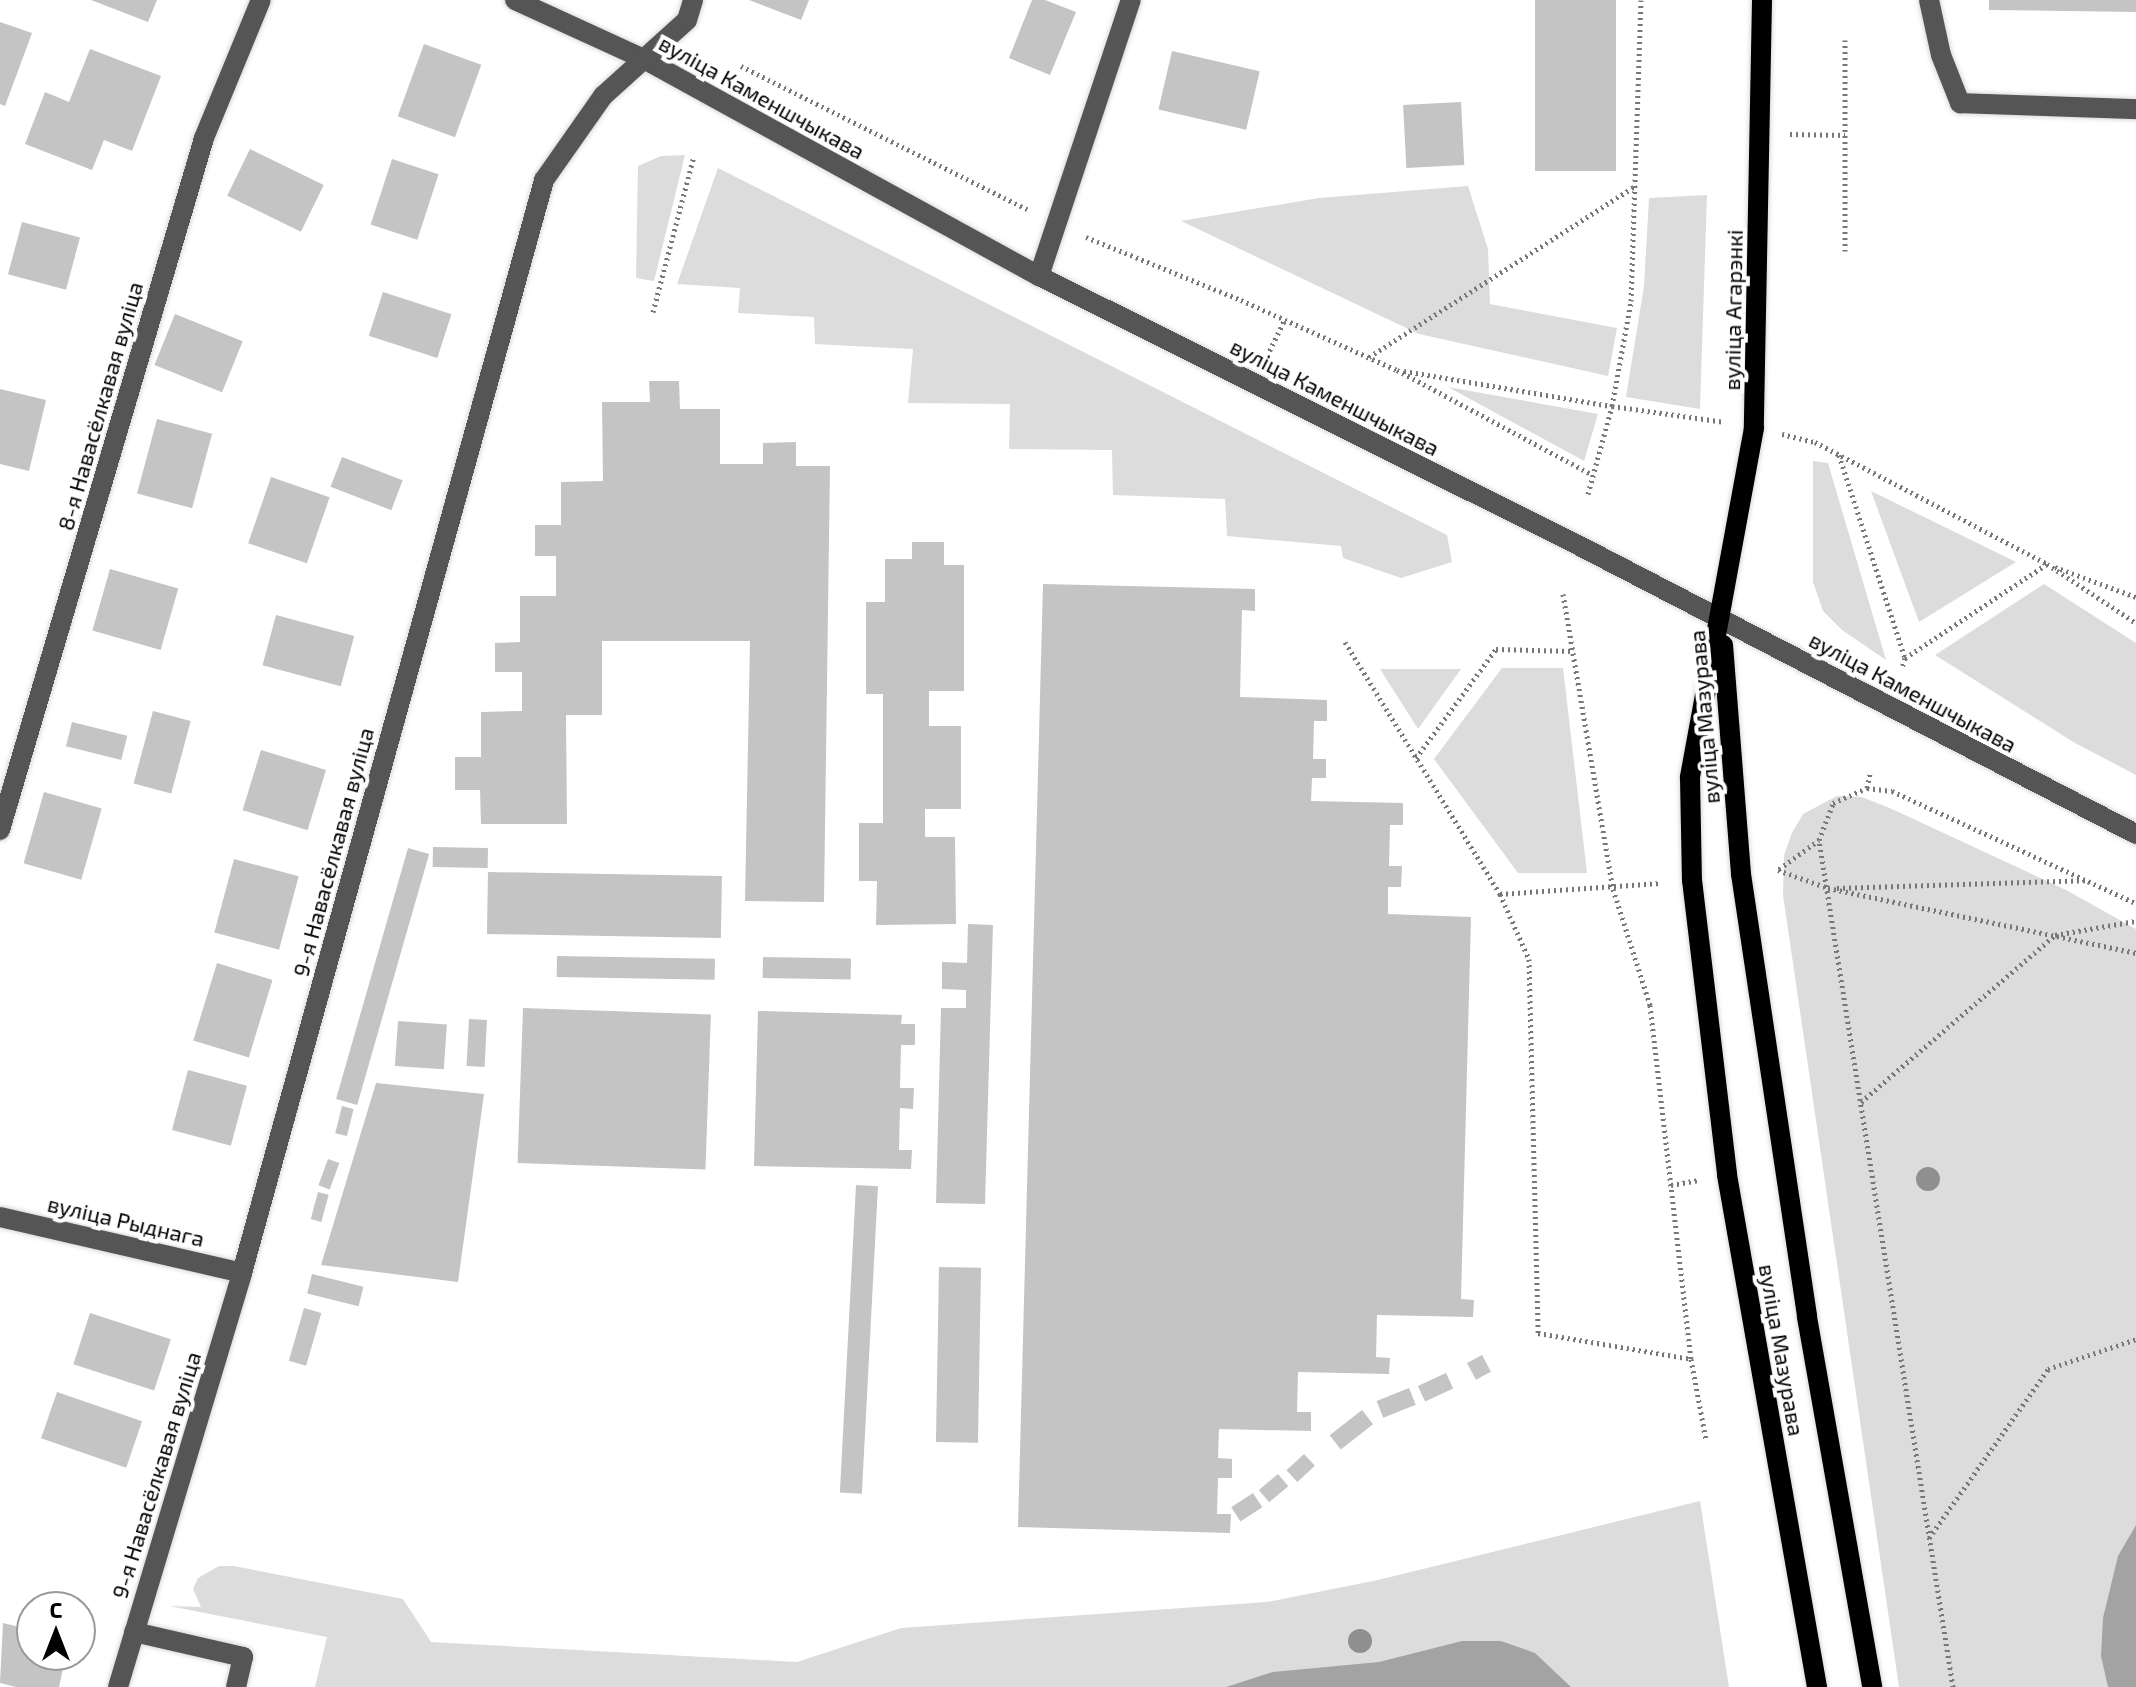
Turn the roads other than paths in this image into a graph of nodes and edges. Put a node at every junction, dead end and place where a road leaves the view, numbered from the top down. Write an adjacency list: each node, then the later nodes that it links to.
1 (261, 0): 11 (street, 8-я Навасёлкавая вуліца)
2 (515, 0): 7 (street, вуліца Каменшчыкава)
3 (693, 0): 7 (street, 9-я Навасёлкавая вуліца)
4 (1131, 0): 9 (street)
5 (1762, 0): 10 (main road, вуліца Агарэнкі)
6 (1929, 0): 8 (street)
7 (644, 59): 9 (street, вуліца Каменшчыкава); 14 (street, 9-я Навасёлкавая вуліца)
8 (2136, 109)
9 (1039, 276): 10 (street, вуліца Каменшчыкава)
10 (1720, 617): 12 (street, вуліца Каменшчыкава); 18 (main road, вуліца Мазурава); 19 (main road, вуліца Мазурава)
11 (0, 830)
12 (2136, 834)
13 (0, 1217): 14 (street, вуліца Рыднага)
14 (242, 1273): 15 (street, 9-я Навасёлкавая вуліца)
15 (134, 1632): 16 (street, 9-я Навасёлкавая вуліца); 17 (street)
16 (118, 1687)
17 (236, 1687)
18 (1817, 1687)
19 (1872, 1687)

